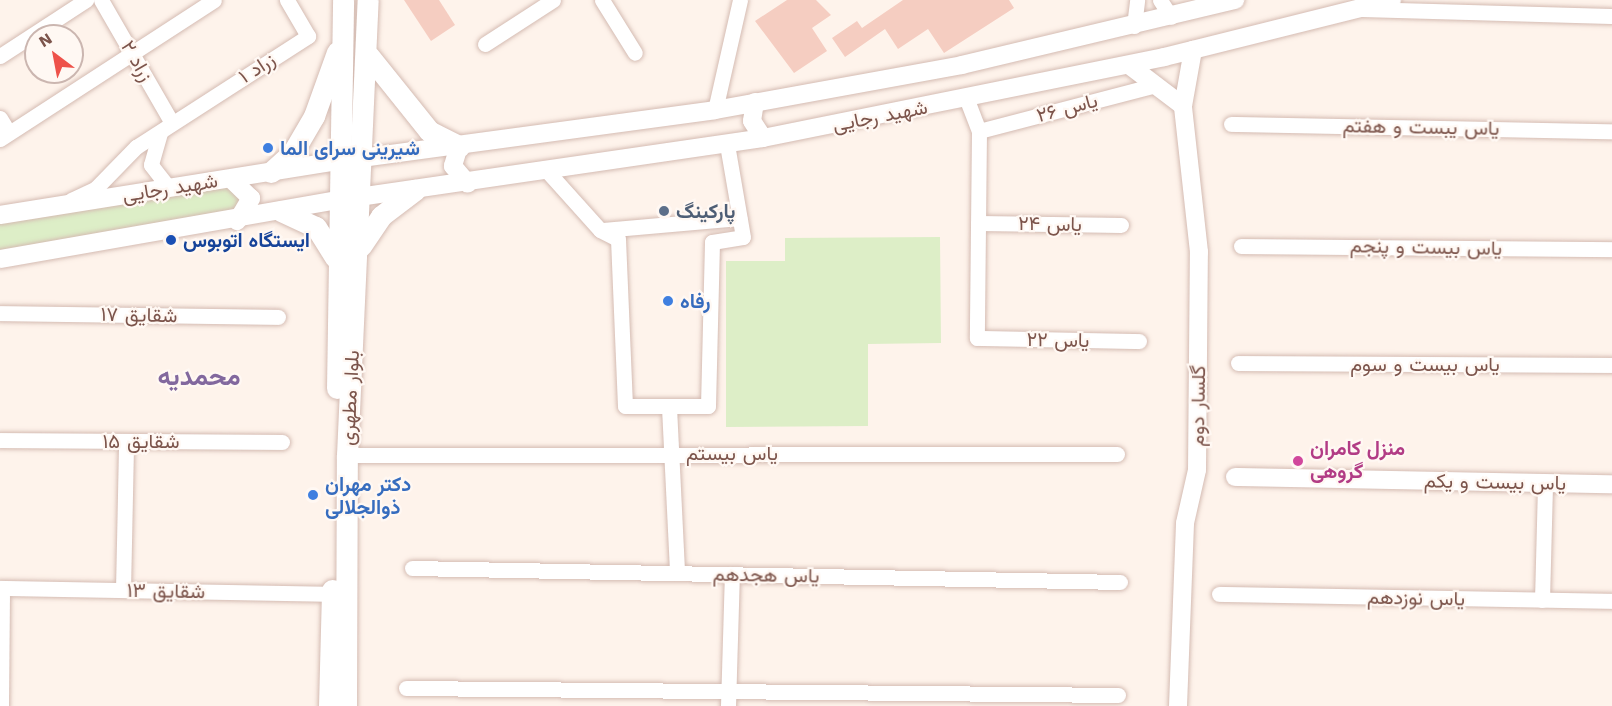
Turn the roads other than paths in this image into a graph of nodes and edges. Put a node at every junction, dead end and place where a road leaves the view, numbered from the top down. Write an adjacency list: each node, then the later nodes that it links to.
1 (86, 0): 23 (street)
2 (101, 0): 21 (street, زراد ۲)
3 (214, 0): 21 (street)
4 (287, 0): 32 (street, زراد ۱)
5 (343, 0): 18 (main road, بلوار مطهری)
6 (368, 0): 24 (main road, بلوار مطهری)
7 (553, 0): 19 (street)
8 (602, 0): 22 (street)
9 (1137, 0): 17 (street)
10 (1160, 0): 16 (street)
11 (1235, 0): 16 (street, شهید رجایی)
12 (1392, 0): 14 (street, شهید رجایی)
13 (741, 1): 30 (street)
14 (1360, 9): 15 (street); 20 (street, شهید رجایی)
15 (1612, 16)
16 (1171, 17): 17 (street, شهید رجایی)
17 (1134, 26): 28 (street, شهید رجایی)
18 (344, 32): 41 (main road, بلوار مطهری); 42 (main road)
19 (485, 44)
20 (1192, 50): 25 (street, شهید رجایی); 29 (street, گلسار دوم)
21 (133, 52): 32 (street, زراد ۲); 36 (street)
22 (635, 53)
23 (0, 56)
24 (369, 56): 39 (main road); 40 (main road, بلوار مطهری)
25 (1129, 65): 26 (street); 27 (street, شهید رجایی)
26 (1156, 85): 29 (street); 34 (street, یاس ۲۶)
27 (967, 100): 34 (street); 37 (street, شهید رجایی)
28 (755, 102): 30 (street, شهید رجایی); 37 (street)
29 (1183, 106): 94 (street, گلسار دوم)
30 (715, 110): 39 (street, شهید رجایی)
31 (0, 118): 36 (street)
32 (172, 123): 46 (street); 50 (street)
33 (1231, 124): 35 (street, یاس یبست و هفتم)
34 (979, 131): 55 (street)
35 (1612, 131)
36 (5, 136)
37 (763, 138): 38 (street, شهید رجایی)
38 (727, 144): 43 (street, شهید رجایی); 53 (street)
39 (459, 146): 40 (street, شهید رجایی); 45 (street)
40 (363, 158): 41 (street, شهید رجایی); 48 (main road, بلوار مطهری)
41 (339, 161): 42 (street, شهید رجایی); 49 (main road, بلوار مطهری)
42 (272, 172): 44 (street, شهید رجایی)
43 (548, 172): 45 (street, شهید رجایی); 57 (street)
44 (231, 178): 46 (street, شهید رجایی); 54 (street)
45 (468, 184): 47 (street, شهید رجایی)
46 (169, 188): 50 (street, شهید رجایی)
47 (415, 190): 48 (street, شهید رجایی); 60 (main road)
48 (362, 197): 49 (street, شهید رجایی); 60 (main road, بلوار مطهری)
49 (338, 200): 51 (street); 62 (main road, بلوار مطهری)
50 (58, 206): 52 (street, شهید رجایی)
51 (281, 212): 54 (street); 62 (main road)
52 (0, 215)
53 (740, 218): 57 (street); 68 (street)
54 (237, 221): 61 (street)
55 (978, 223): 56 (street, یاس ۲۴); 65 (street, یاس ۲۲)
56 (1121, 225)
57 (600, 230): 68 (street)
58 (1241, 246): 59 (street, یاس بیست و پنجم)
59 (1612, 249)
60 (359, 252): 73 (main road, بلوار مطهری)
61 (0, 259)
62 (335, 259): 84 (main road, بلوار مطهری)
63 (0, 313): 64 (street, شقایق ۱۷)
64 (278, 317)
65 (1140, 341)
66 (1238, 363): 67 (street, یاس بیست و سوم)
67 (1612, 365)
68 (669, 407): 72 (street)
69 (0, 440): 70 (street, شقایق ۱۵)
70 (126, 441): 71 (street, شقایق ۱۵); 83 (street)
71 (282, 442)
72 (670, 452): 73 (street, یاس بیستم); 74 (street, یاس بیستم); 79 (street)
73 (347, 454): 93 (main road, بلوار مطهری)
74 (1117, 454)
75 (1235, 477): 76 (street, یاس بیست و یکم)
76 (1545, 483): 77 (street, یاس بیست و یکم); 86 (street)
77 (1612, 484)
78 (412, 568): 79 (street, یاس هجدهم)
79 (677, 573): 80 (street, یاس هجدهم)
80 (732, 574): 81 (street, یاس هجدهم); 90 (street)
81 (1120, 582)
82 (1, 588): 83 (street, شقایق ۱۳); 91 (street)
83 (123, 590): 84 (street, شقایق ۱۳)
84 (332, 594): 92 (main road, بلوار مطهری)
85 (1219, 594): 86 (street, یاس نوزدهم)
86 (1542, 600): 87 (street, یاس نوزدهم)
87 (1612, 601)
88 (406, 688): 90 (street)
89 (1119, 695): 90 (street)
90 (728, 699)
91 (2, 706)
92 (329, 706)
93 (346, 706)
94 (1178, 706)

